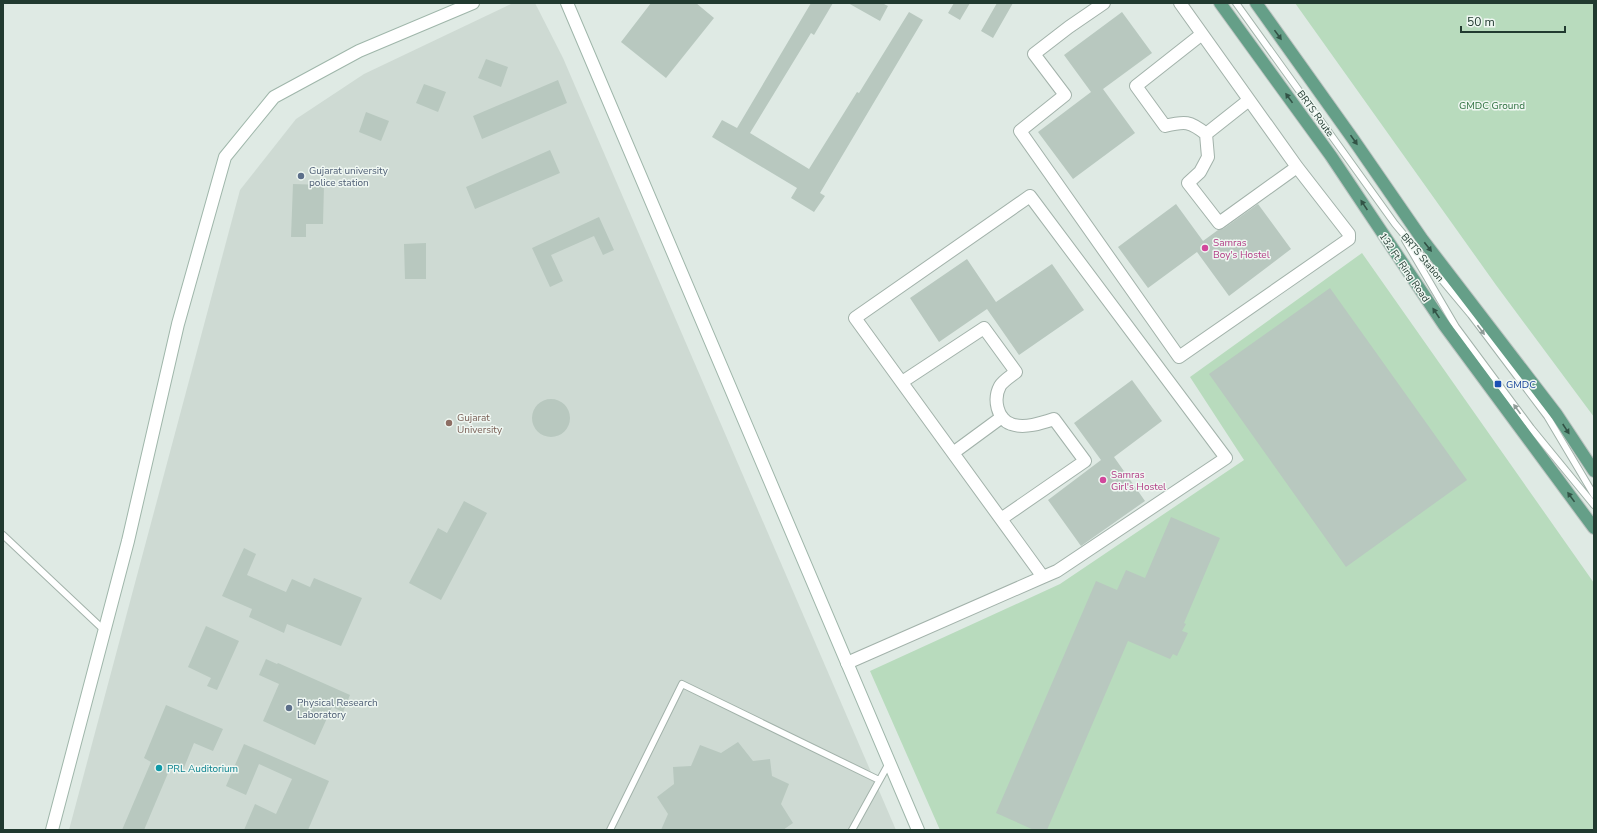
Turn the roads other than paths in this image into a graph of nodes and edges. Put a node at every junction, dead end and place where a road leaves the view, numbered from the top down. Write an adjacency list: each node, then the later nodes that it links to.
1 (473, 3): 23 (street)
2 (566, 3): 24 (street)
3 (1104, 3): 11 (street)
4 (1180, 3): 8 (street)
5 (1220, 3): 20 (main road, 132 Ft. Ring Road, one-way to 5)
6 (1236, 3): 12 (lane, BRTS Route)
7 (1256, 3): 16 (main road, one-way to 16)
8 (1202, 34): 9 (street); 10 (street)
9 (1249, 100): 10 (street); 11 (street)
10 (1206, 134): 11 (street)
11 (1297, 168)
12 (1395, 224): 17 (lane, BRTS Station, one-way to 17); 18 (lane, BRTS Station, one-way to 12)
13 (902, 382): 14 (street); 15 (street); 22 (street)
14 (1002, 417): 15 (street); 19 (street)
15 (953, 453): 19 (street)
16 (1594, 471)
17 (1594, 495)
18 (1594, 505)
19 (1001, 519): 22 (street)
20 (1594, 528)
21 (3, 535): 23 (lane)
22 (1042, 577): 24 (street)
23 (105, 631): 27 (street)
24 (847, 663): 25 (street)
25 (889, 762): 26 (lane); 30 (street)
26 (880, 780): 28 (lane); 29 (lane)
27 (52, 830)
28 (610, 830)
29 (852, 830)
30 (918, 830)

